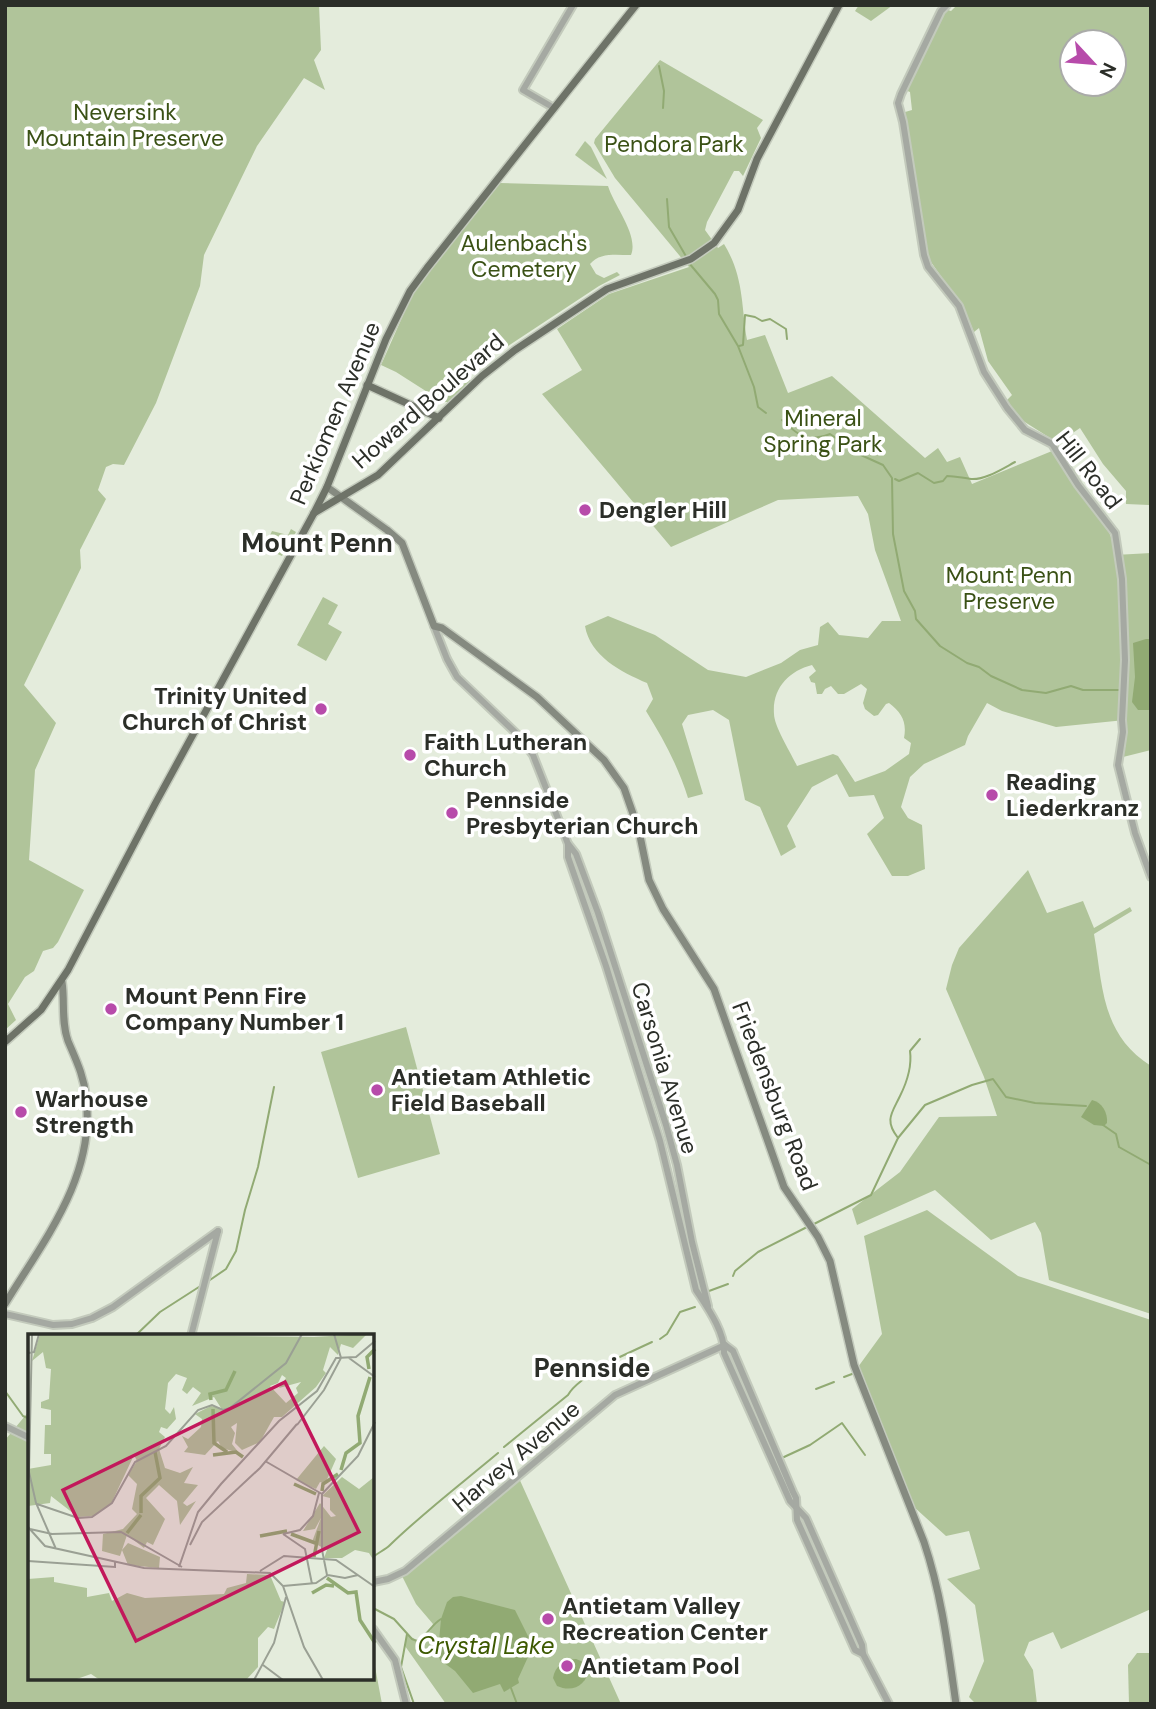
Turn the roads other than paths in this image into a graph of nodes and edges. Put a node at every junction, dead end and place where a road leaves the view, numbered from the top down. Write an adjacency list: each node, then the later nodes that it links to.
1 (573, 5): 5 (street)
2 (636, 5): 5 (main road, Perkiomen Avenue)
3 (839, 5): 7 (main road, Howard Boulevard)
4 (947, 5): 13 (street, Hill Road)
5 (554, 108): 6 (main road, Perkiomen Avenue)
6 (367, 385): 7 (main road); 8 (main road, Perkiomen Avenue)
7 (439, 418): 9 (main road, Howard Boulevard)
8 (327, 487): 9 (main road); 10 (main road, Perkiomen Avenue)
9 (342, 497): 10 (main road, Howard Boulevard); 11 (main road)
10 (314, 513): 14 (main road, Perkiomen Avenue)
11 (434, 626): 12 (street, Carsonia Avenue); 27 (main road, Friedensburg Road)
12 (568, 844): 17 (street, Carsonia Avenue); 17 (street, Carsonia Avenue)
13 (1151, 877)
14 (62, 982): 15 (main road, Perkiomen Avenue); 16 (main road)
15 (5, 1042)
16 (5, 1304)
17 (709, 1310): 20 (street, Carsonia Avenue)
18 (5, 1314): 19 (street)
19 (192, 1334)
20 (725, 1345): 23 (street, Harvey Avenue); 26 (street, Carsonia Avenue)
21 (5, 1426): 22 (street)
22 (28, 1437)
23 (374, 1582)
24 (374, 1630): 25 (street)
25 (406, 1704)
26 (890, 1704)
27 (956, 1704)

